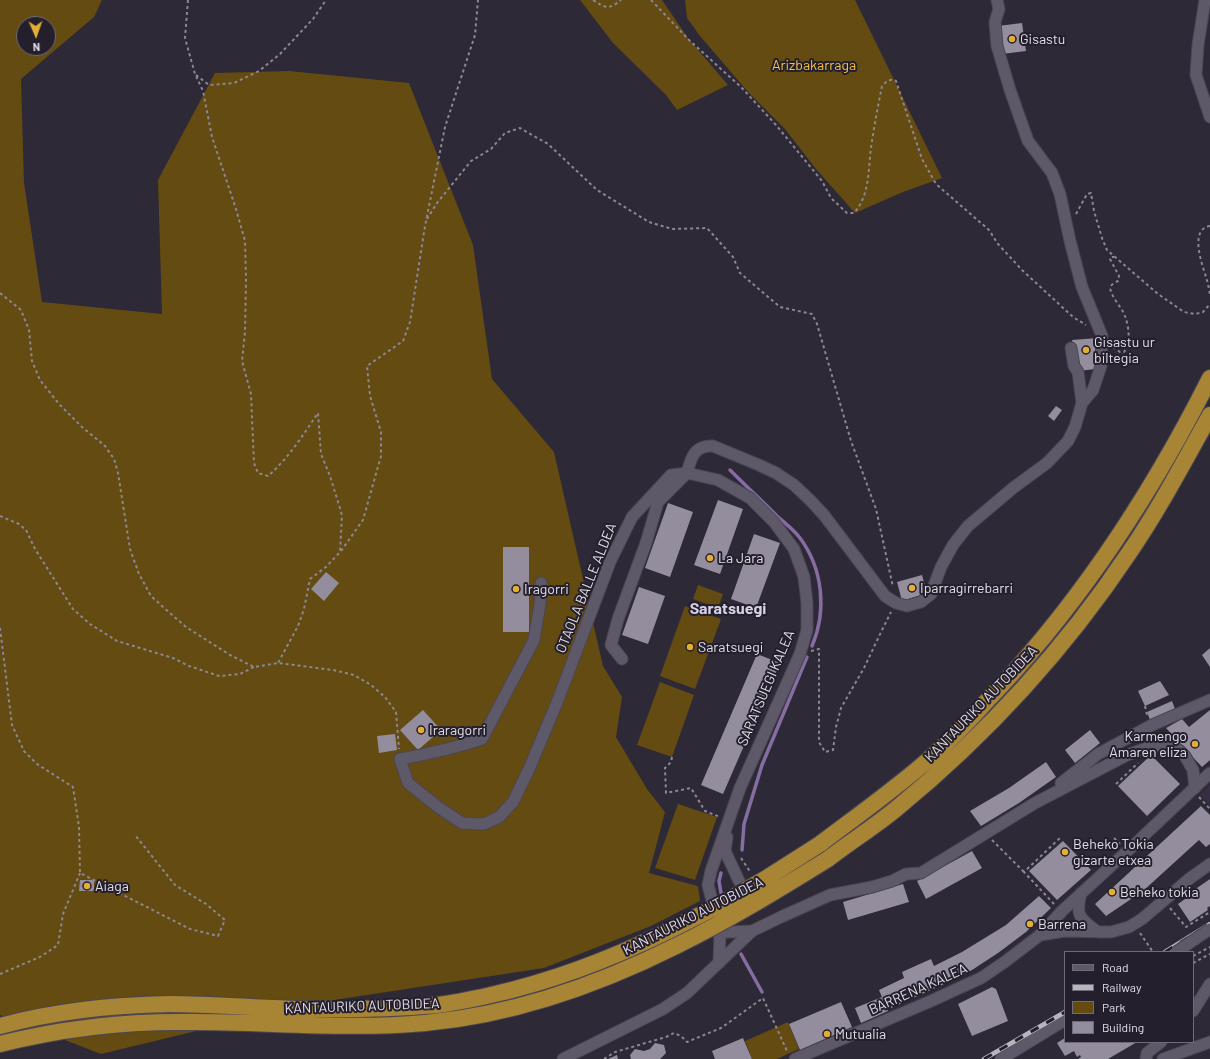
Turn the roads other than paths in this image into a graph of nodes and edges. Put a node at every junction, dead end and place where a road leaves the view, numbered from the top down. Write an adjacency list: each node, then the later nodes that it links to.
1 (997, 0): 6 (street)
2 (1205, 0): 3 (street)
3 (1210, 117)
4 (1071, 348): 6 (street)
5 (1210, 378): 29 (highway, KANTAURIKO AUTOBIDEA, bridge)
6 (1082, 403): 8 (street)
7 (1210, 415): 32 (highway, KANTAURIKO AUTOBIDEA, bridge)
8 (687, 473): 9 (street, OTAOLA BALLE ALDEA); 10 (street); 15 (street, SARATSUEGI KALEA)
9 (541, 584)
10 (622, 659)
11 (1210, 700): 14 (street)
12 (1210, 774): 13 (street, BARRENA KALEA)
13 (1194, 789): 14 (street); 18 (street, BARRENA KALEA)
14 (1035, 803): 21 (street)
15 (729, 821): 17 (street, SARATSUEGI KALEA); 20 (street, SARATSUEGI KALEA)
16 (1210, 864): 22 (street)
17 (739, 881)
18 (1081, 893): 22 (street); 23 (street, BARRENA KALEA)
19 (1210, 929): 24 (street, bridge)
20 (720, 931): 21 (street); 25 (street, SARATSUEGI KALEA)
21 (752, 931): 25 (street)
22 (1098, 932): 23 (street)
23 (1040, 935): 33 (street, BARRENA KALEA)
24 (1177, 951)
25 (719, 963): 34 (street)
26 (1210, 984): 27 (street)
27 (1194, 1009)
28 (1064, 1021): 35 (street)
29 (0, 1026)
30 (1210, 1042): 37 (street)
31 (1160, 1043): 36 (street)
32 (0, 1044)
33 (796, 1058)
34 (563, 1059)
35 (1001, 1059)
36 (1146, 1059)
37 (1163, 1059)

